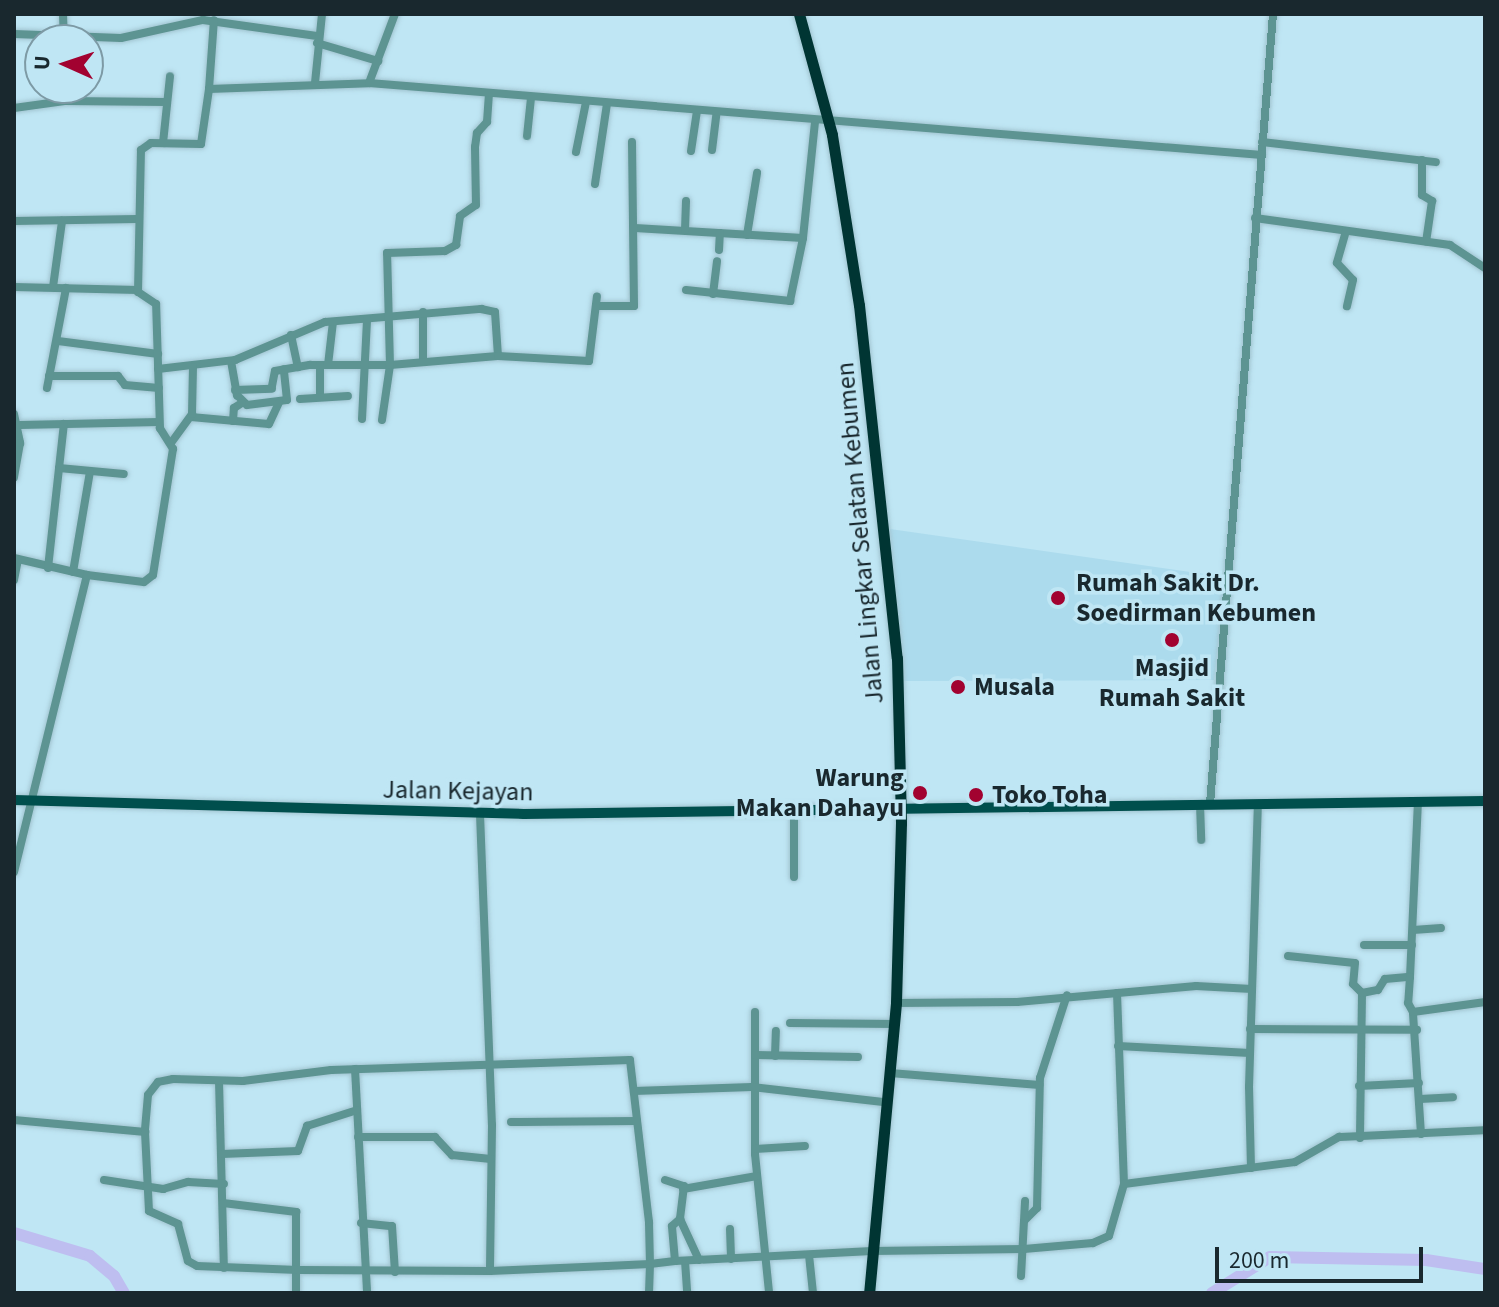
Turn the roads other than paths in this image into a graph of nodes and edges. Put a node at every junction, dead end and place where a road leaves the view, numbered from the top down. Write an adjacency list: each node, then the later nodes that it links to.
1 (322, 14): 8 (street)
2 (395, 14): 9 (street)
3 (799, 14): 25 (highway, Jalan Lingkar Selatan Kebumen)
4 (1273, 14): 28 (street)
5 (237, 19): 6 (street); 8 (street)
6 (214, 20): 7 (street); 13 (street)
7 (104, 38)
8 (317, 40): 9 (street); 11 (street)
9 (378, 61): 12 (street)
10 (170, 76): 17 (street)
11 (315, 83): 12 (street); 13 (street)
12 (369, 83): 14 (street)
13 (209, 89): 29 (street)
14 (489, 95): 15 (street); 63 (street)
15 (531, 98): 18 (street); 26 (street)
16 (104, 101): 17 (street)
17 (167, 102): 29 (street)
18 (586, 102): 20 (street); 32 (street)
19 (43, 104): 21 (street)
20 (607, 104): 22 (street); 37 (street)
21 (14, 108)
22 (697, 111): 23 (street); 31 (street)
23 (717, 112): 24 (street); 30 (street)
24 (815, 121): 25 (street); 48 (street)
25 (828, 122): 33 (street); 114 (highway, Jalan Lingkar Selatan Kebumen)
26 (527, 136)
27 (632, 142): 43 (street)
28 (1262, 142): 33 (street); 34 (street)
29 (163, 143): 40 (street)
30 (712, 150)
31 (691, 151)
32 (576, 152)
33 (1262, 155): 39 (street)
34 (1422, 160): 35 (street); 49 (street)
35 (1436, 162)
36 (757, 173): 47 (street)
37 (595, 184)
38 (686, 201): 44 (street)
39 (1255, 218): 45 (street); 112 (street)
40 (137, 219): 42 (street); 56 (street)
41 (14, 221): 42 (street)
42 (62, 221): 54 (street)
43 (635, 228): 44 (street); 60 (street)
44 (685, 230): 46 (street)
45 (1346, 231): 49 (street); 61 (street)
46 (720, 233): 47 (street); 50 (street)
47 (747, 235): 48 (street)
48 (803, 238): 58 (street)
49 (1426, 242): 52 (street)
50 (719, 250)
51 (717, 261): 58 (street)
52 (1485, 268)
53 (14, 287): 54 (street)
54 (53, 287): 55 (street)
55 (66, 288): 56 (street); 67 (street)
56 (138, 290): 68 (street)
57 (686, 290): 58 (street)
58 (713, 294)
59 (597, 296): 60 (street)
60 (596, 306): 69 (street)
61 (1347, 306)
62 (423, 312): 63 (street); 69 (street); 71 (street)
63 (386, 315): 64 (street); 74 (street)
64 (367, 319): 65 (street); 73 (street)
65 (333, 322): 66 (street); 72 (street)
66 (291, 335): 70 (street); 76 (street)
67 (58, 341): 68 (street); 79 (street)
68 (158, 354): 77 (street)
69 (498, 356): 71 (street)
70 (231, 361): 75 (street); 82 (street)
71 (423, 361): 74 (street)
72 (324, 365): 73 (street); 76 (street); 84 (street)
73 (365, 365): 74 (street); 92 (street)
74 (390, 365): 93 (street)
75 (193, 367): 77 (street); 91 (street)
76 (298, 367): 78 (street)
77 (158, 369): 81 (street)
78 (284, 369): 83 (street); 88 (street)
79 (49, 376): 80 (street); 81 (street)
80 (47, 388)
81 (159, 388): 95 (street)
82 (235, 390): 83 (street); 87 (street)
83 (259, 392): 89 (street)
84 (320, 396): 85 (street); 86 (street)
85 (348, 396)
86 (300, 399)
87 (242, 403): 89 (street); 94 (street)
88 (279, 403): 89 (street); 94 (street)
89 (259, 406)
90 (14, 414): 97 (street)
91 (191, 417): 94 (street); 98 (street)
92 (362, 419)
93 (382, 420)
94 (233, 421)
95 (159, 422): 96 (street); 98 (street)
96 (64, 424): 97 (street); 99 (street)
97 (20, 425): 102 (street)
98 (171, 443): 106 (street)
99 (59, 468): 100 (street); 104 (street)
100 (90, 471): 101 (street); 105 (street)
101 (124, 474)
102 (14, 477)
103 (16, 559): 104 (street); 107 (street)
104 (48, 568): 105 (street)
105 (73, 572): 106 (street)
106 (87, 575): 110 (street)
107 (14, 580)
108 (14, 800): 110 (main road, Jalan Kejayan)
109 (1485, 801): 111 (main road, Jalan Kejayan)
110 (31, 803): 116 (main road, Jalan Kejayan); 118 (street)
111 (1418, 803): 113 (main road, Jalan Kejayan); 121 (street)
112 (1205, 804): 113 (main road, Jalan Kejayan); 114 (main road, Jalan Kejayan); 117 (street)
113 (1258, 804): 126 (street)
114 (901, 807): 115 (main road, Jalan Kejayan); 131 (highway, Jalan Lingkar Selatan Kebumen)
115 (794, 809): 116 (main road, Jalan Kejayan); 119 (street)
116 (480, 814): 145 (street)
117 (1201, 840)
118 (14, 872)
119 (794, 877)
120 (1441, 928): 121 (street)
121 (1413, 930): 123 (street)
122 (1364, 945): 123 (street)
123 (1412, 945): 125 (street)
124 (1288, 956): 129 (street)
125 (1410, 977): 129 (street); 133 (street)
126 (1252, 989): 127 (street); 136 (street)
127 (1117, 993): 128 (street); 140 (street)
128 (1067, 995): 131 (street); 150 (street)
129 (1361, 997): 139 (street)
130 (1485, 1002): 133 (street)
131 (896, 1003): 135 (highway, Jalan Lingkar Selatan Kebumen)
132 (755, 1012): 142 (street)
133 (1413, 1012): 137 (street)
134 (790, 1023): 135 (street)
135 (895, 1024): 147 (highway, Jalan Lingkar Selatan Kebumen)
136 (1250, 1029): 139 (street); 141 (street)
137 (1417, 1030): 139 (street); 149 (street)
138 (776, 1031): 143 (street)
139 (1359, 1032): 151 (street)
140 (1118, 1046): 141 (street); 175 (street)
141 (1250, 1053): 170 (street)
142 (755, 1055): 143 (street); 152 (street)
143 (775, 1056): 144 (street)
144 (858, 1057)
145 (488, 1064): 146 (street); 153 (street); 169 (street)
146 (355, 1069): 148 (street); 157 (street)
147 (890, 1073): 150 (street); 156 (highway, Jalan Lingkar Selatan Kebumen)
148 (219, 1081): 162 (street); 168 (street)
149 (1419, 1083): 151 (street); 155 (street)
150 (1040, 1085): 181 (street)
151 (1359, 1086): 165 (street)
152 (754, 1087): 153 (street); 156 (street); 167 (street)
153 (634, 1091): 159 (street)
154 (1453, 1097): 155 (street)
155 (1420, 1099): 163 (street)
156 (883, 1102): 185 (highway, Jalan Lingkar Selatan Kebumen)
157 (357, 1110): 164 (street); 168 (street)
158 (14, 1120): 162 (street)
159 (637, 1121): 160 (street); 191 (street)
160 (511, 1122)
161 (1485, 1130): 163 (street)
162 (145, 1132): 176 (street)
163 (1421, 1134): 165 (street)
164 (358, 1137): 169 (street); 182 (street)
165 (1360, 1138): 170 (street)
166 (805, 1146): 167 (street)
167 (755, 1149): 171 (street)
168 (222, 1154): 174 (street)
169 (491, 1159): 194 (street)
170 (1251, 1168): 175 (street)
171 (757, 1176): 177 (street); 187 (street)
172 (104, 1180): 176 (street)
173 (665, 1180): 177 (street)
174 (224, 1184): 176 (street); 179 (street)
175 (1124, 1184): 184 (street)
176 (148, 1187): 192 (street)
177 (683, 1189): 180 (street)
178 (1025, 1201): 181 (street)
179 (223, 1203): 192 (street); 193 (street)
180 (680, 1219): 189 (street); 190 (street)
181 (1025, 1220): 184 (street)
182 (361, 1223): 195 (street); 196 (street)
183 (730, 1229): 188 (street)
184 (1024, 1249): 185 (street); 197 (street)
185 (872, 1251): 186 (street); 204 (highway, Jalan Lingkar Selatan Kebumen)
186 (809, 1255): 187 (street); 203 (street)
187 (767, 1258): 188 (street); 202 (street)
188 (731, 1259): 189 (street)
189 (699, 1260): 190 (street)
190 (680, 1261): 191 (street); 201 (street)
191 (650, 1264): 194 (street); 200 (street)
192 (224, 1268): 193 (street)
193 (298, 1270): 195 (street); 198 (street)
194 (490, 1271): 196 (street)
195 (365, 1272): 196 (street); 199 (street)
196 (395, 1272)
197 (1021, 1276)
198 (296, 1293)
199 (367, 1293)
200 (649, 1293)
201 (687, 1293)
202 (769, 1293)
203 (813, 1293)
204 (869, 1293)

